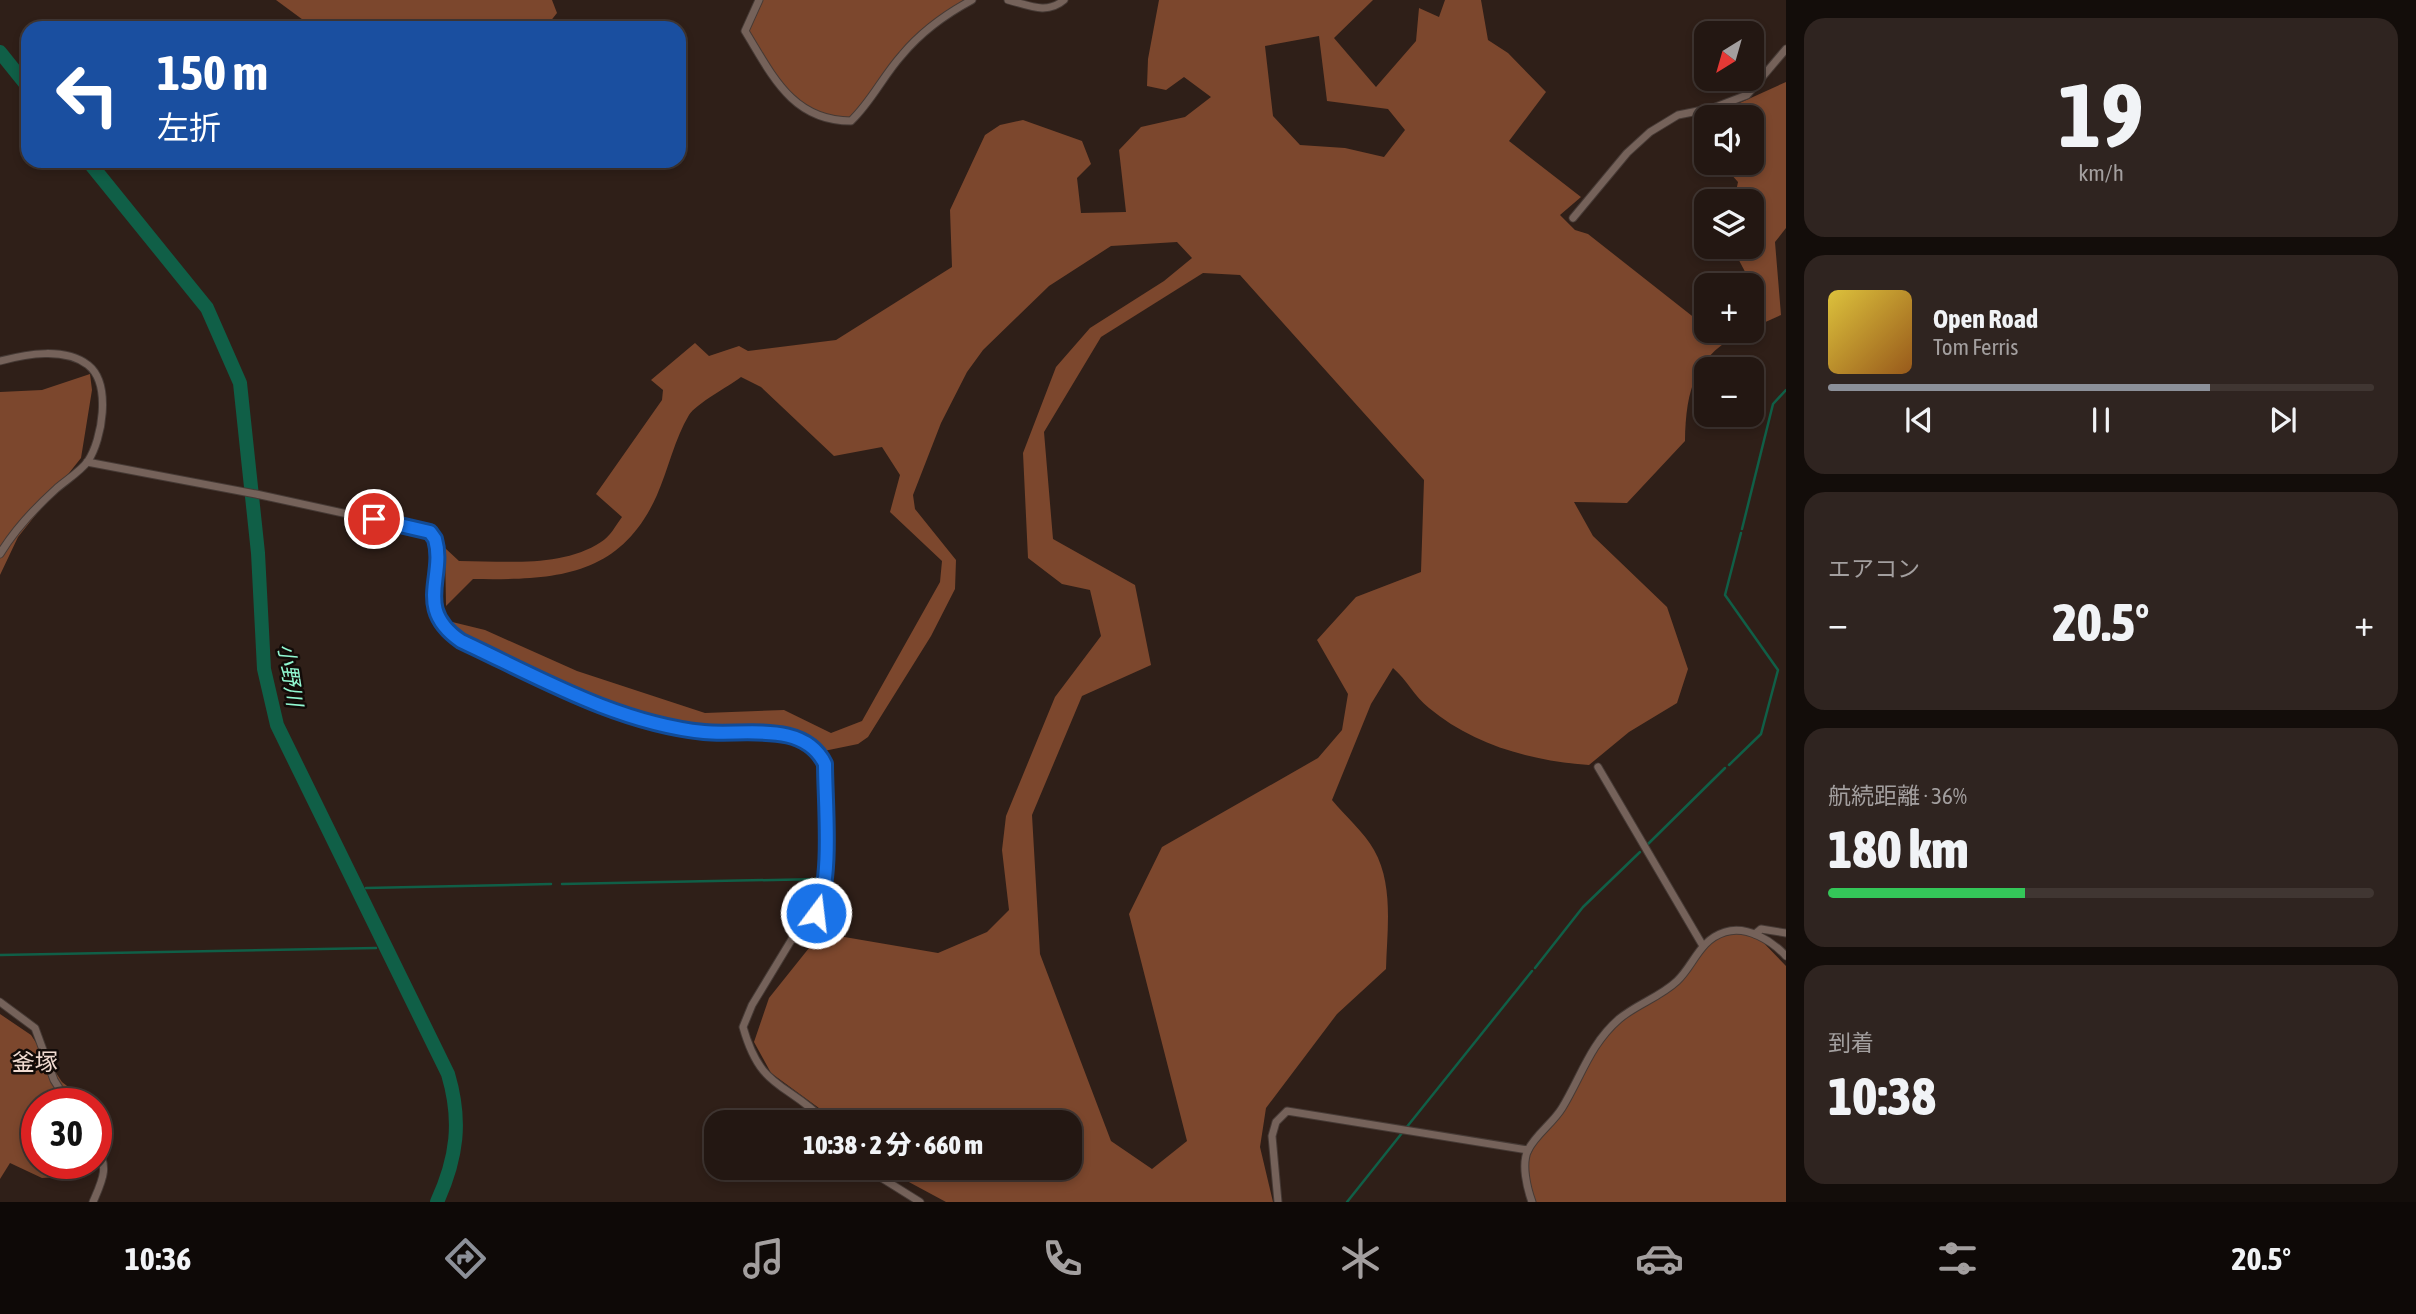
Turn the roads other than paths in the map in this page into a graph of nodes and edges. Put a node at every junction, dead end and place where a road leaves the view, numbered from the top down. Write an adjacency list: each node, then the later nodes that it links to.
1 (759, 0): 2 (street)
2 (972, 0)
3 (1008, 0): 4 (street)
4 (1064, 0)
5 (1786, 50): 6 (street)
6 (1573, 218)
7 (0, 360): 8 (street)
8 (87, 463): 9 (street); 17 (street)
9 (0, 554)
10 (1598, 767): 13 (street)
11 (1786, 933): 12 (street)
12 (1755, 934): 13 (street); 14 (street)
13 (1703, 946): 18 (street)
14 (1786, 956)
15 (0, 1002): 16 (street)
16 (59, 1088)
17 (810, 1110)
18 (1528, 1150): 23 (street); 24 (street)
19 (102, 1179): 21 (street)
20 (885, 1180): 22 (street)
21 (93, 1202)
22 (920, 1202)
23 (1278, 1202)
24 (1532, 1202)

